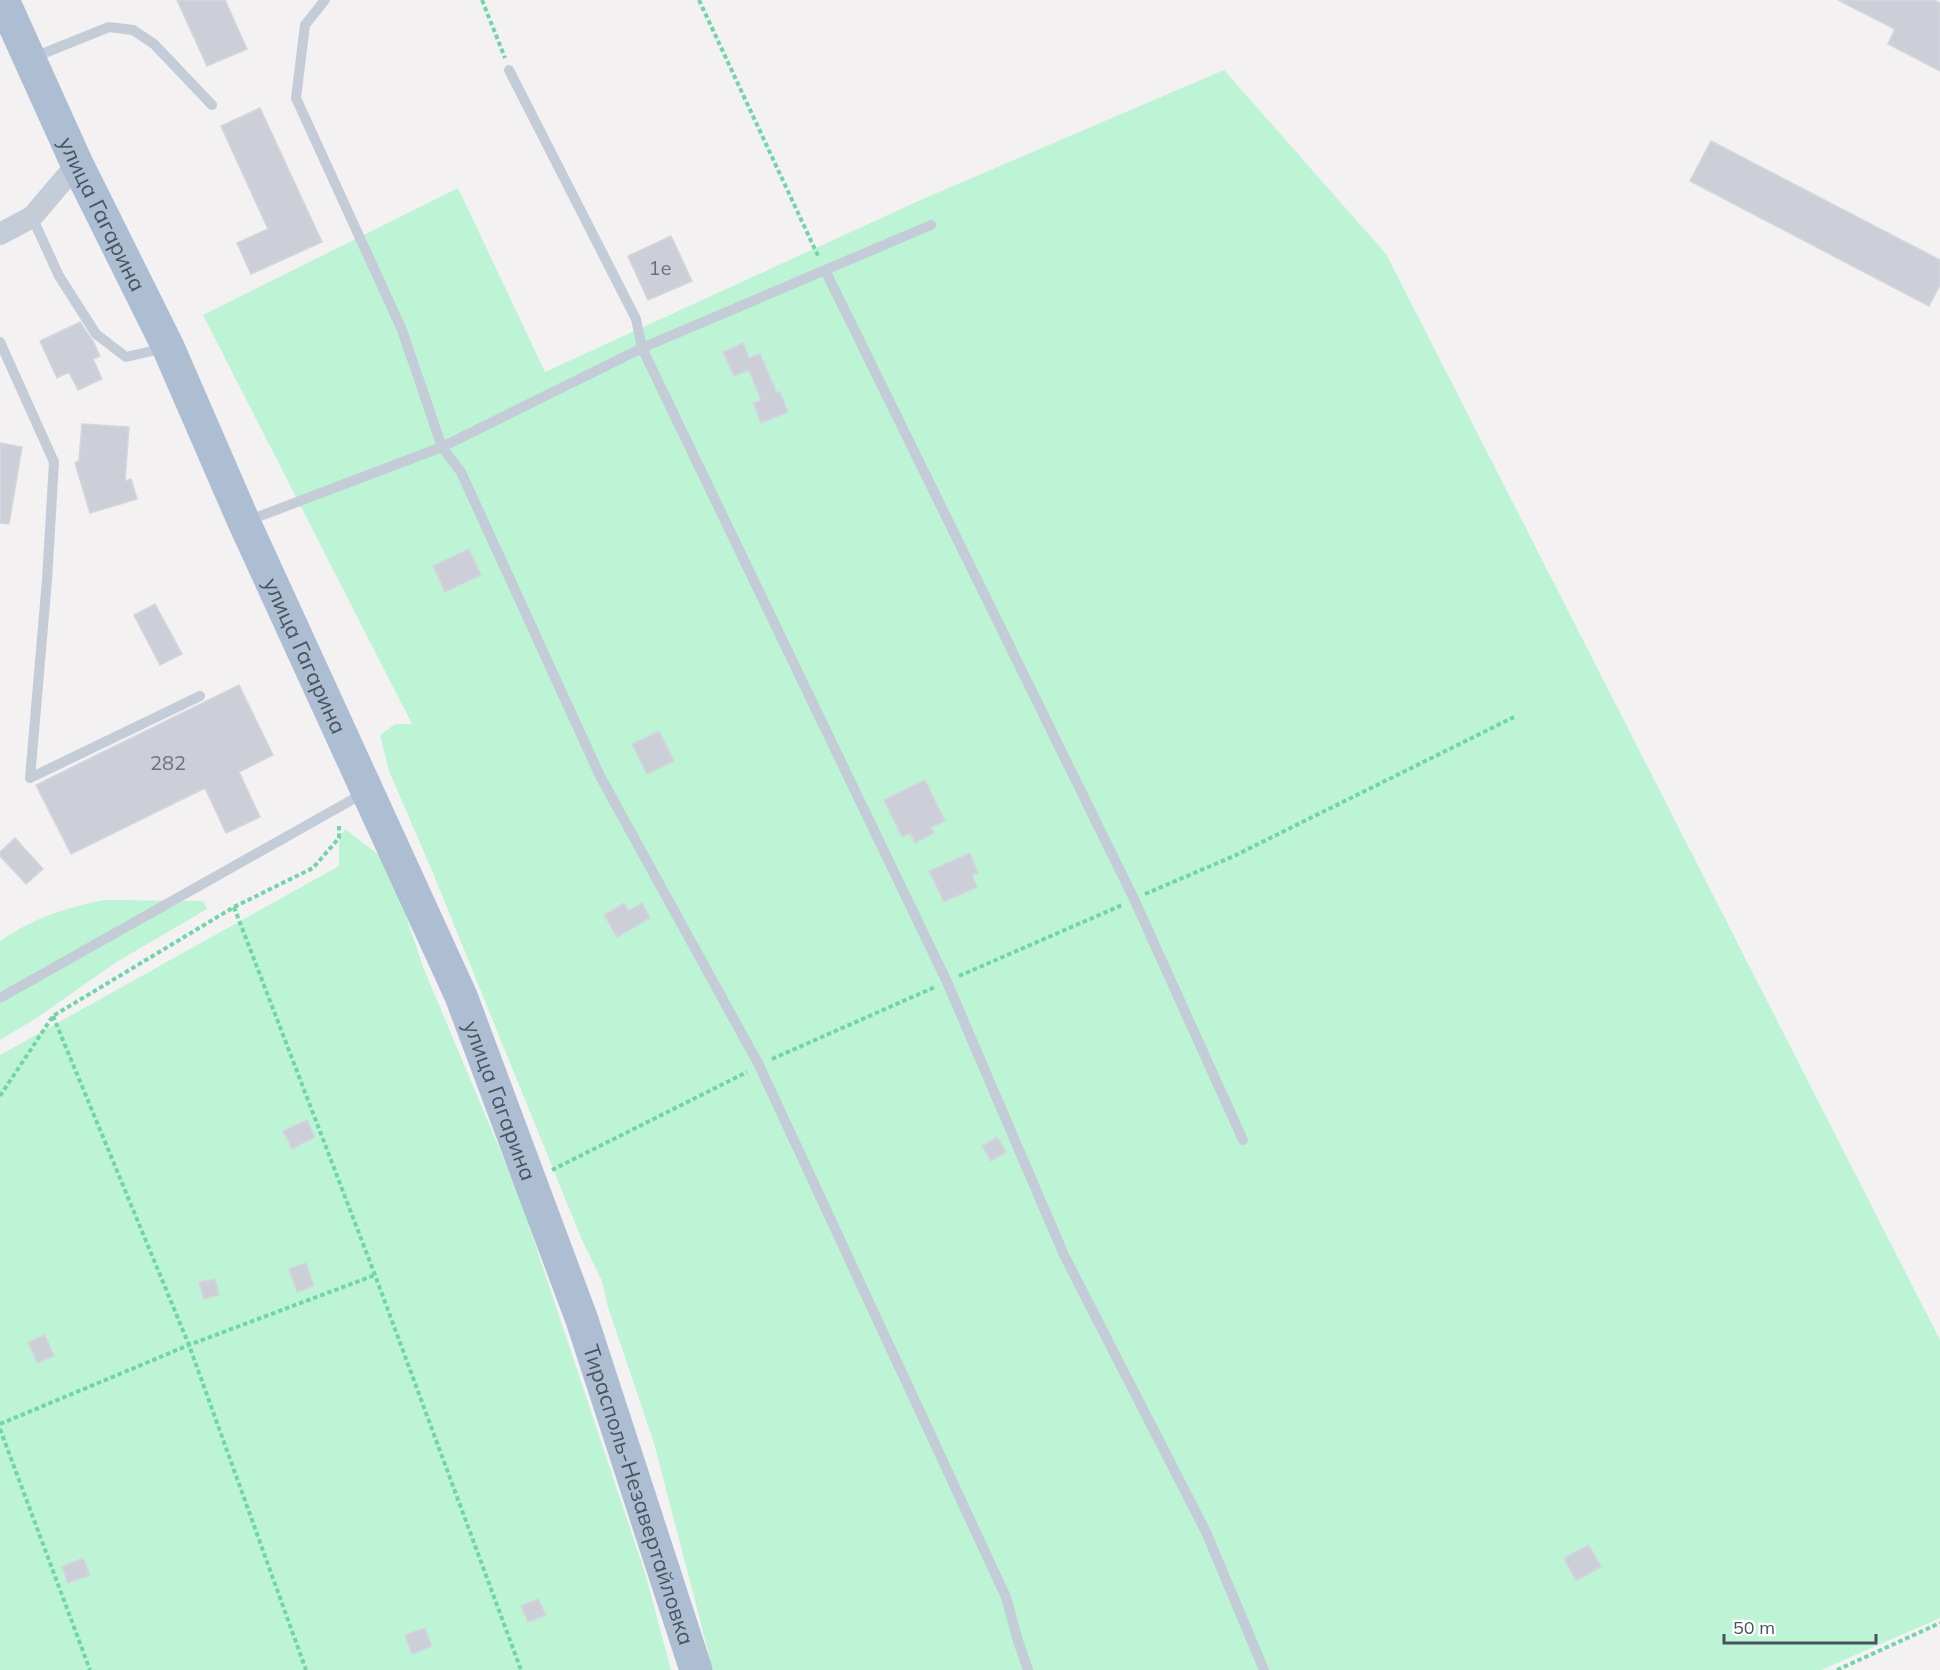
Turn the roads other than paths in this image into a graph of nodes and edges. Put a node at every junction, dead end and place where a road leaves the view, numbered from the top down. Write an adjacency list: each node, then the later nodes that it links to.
1 (3, 0): 3 (main road, улица Гагарина)
2 (325, 0): 14 (lane)
3 (29, 59): 5 (lane); 6 (main road, улица Гагарина)
4 (509, 70): 13 (lane)
5 (212, 105)
6 (77, 164): 7 (street); 12 (main road, улица Гагарина)
7 (32, 217): 9 (street); 12 (lane)
8 (931, 225): 10 (lane)
9 (0, 234)
10 (825, 270): 13 (lane); 19 (lane)
11 (0, 342): 16 (lane)
12 (168, 347): 15 (main road, улица Гагарина)
13 (642, 348): 14 (lane); 23 (lane)
14 (442, 447): 15 (lane); 22 (lane)
15 (244, 522): 17 (main road, улица Гагарина)
16 (200, 696)
17 (367, 791): 18 (lane); 20 (main road, улица Гагарина)
18 (0, 998)
19 (1243, 1140)
20 (582, 1320): 21 (main road, Тирасполь-Незавертайловка)
21 (696, 1670)
22 (1028, 1670)
23 (1264, 1670)

